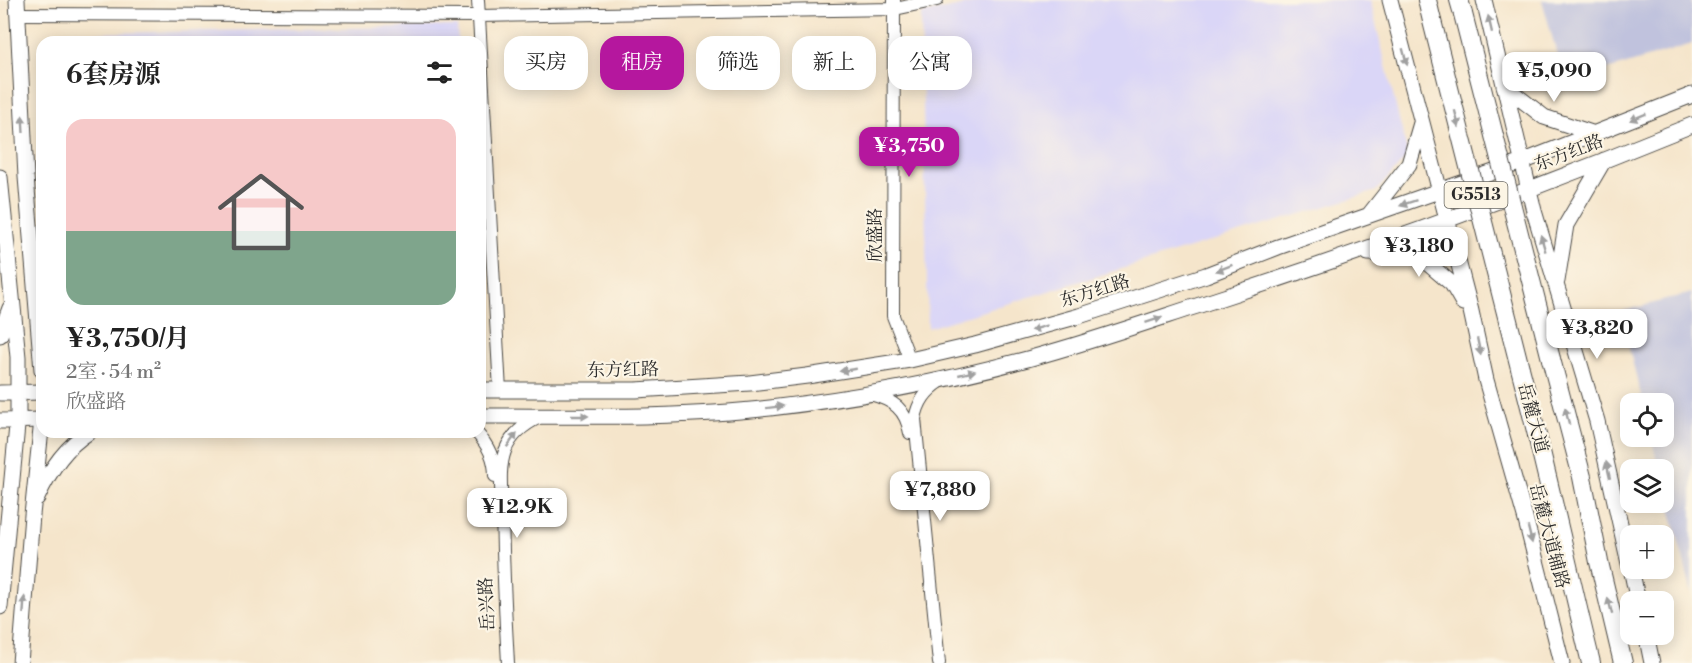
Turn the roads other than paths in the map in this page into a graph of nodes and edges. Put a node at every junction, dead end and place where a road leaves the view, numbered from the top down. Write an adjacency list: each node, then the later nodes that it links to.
1 (478, 0): 9 (street)
2 (937, 0): 6 (street)
3 (1390, 0): 13 (main road, 岳麓大道辅路, one-way to 13)
4 (1427, 0): 60 (highway, 岳麓大道 / G5513, one-way to 60, bridge)
5 (1484, 0): 11 (main road, one-way to 5)
6 (895, 5): 9 (street); 30 (street, 欣盛路)
7 (17, 7): 9 (street); 27 (main road, one-way to 7)
8 (1461, 7): 61 (highway, 岳麓大道 / G5513, one-way to 8, bridge)
9 (479, 16): 10 (street)
10 (480, 36)
11 (1504, 86): 15 (main road); 18 (main road)
12 (1692, 95): 15 (main road, 东方红路, one-way to 15)
13 (1421, 120): 21 (main road, 岳麓大道辅路); 22 (main road)
14 (1692, 125): 17 (main road, 东方红路)
15 (1596, 134): 18 (main road, 东方红路)
16 (486, 141): 33 (street)
17 (1604, 160): 20 (main road, 东方红路); 25 (main road)
18 (1522, 162): 20 (main road); 21 (main road, 东方红路)
19 (0, 177): 26 (main road)
20 (1528, 189): 23 (main road, 东方红路); 25 (main road, one-way to 20)
21 (1440, 192): 22 (main road, 东方红路, one-way to 22); 23 (main road, 岳麓大道辅路)
22 (1368, 216): 30 (main road, 东方红路, one-way to 30)
23 (1447, 221): 24 (main road, 东方红路); 28 (main road, 岳麓大道辅路)
24 (1359, 252): 28 (main road); 31 (main road, 东方红路, one-way to 24)
25 (1556, 287): 49 (main road, one-way to 25)
26 (12, 299): 29 (main road); 36 (main road)
27 (36, 303)
28 (1473, 319): 51 (main road, 岳麓大道辅路, one-way to 51)
29 (0, 335)
30 (910, 360): 33 (main road, 东方红路, one-way to 33)
31 (945, 379): 37 (main road, 东方红路); 57 (street)
32 (486, 390): 33 (main road, 东方红路)
33 (500, 391)
34 (36, 392): 36 (main road)
35 (0, 393): 36 (main road)
36 (18, 393): 42 (main road)
37 (866, 393): 39 (main road, 东方红路, one-way to 37); 56 (street)
38 (486, 416): 39 (main road, 东方红路)
39 (542, 416): 55 (street, 岳兴路, one-way to 39)
40 (36, 420): 42 (main road)
41 (0, 421): 42 (main road)
42 (17, 421): 48 (main road)
43 (40, 438): 47 (main road)
44 (81, 438): 47 (main road)
45 (481, 438): 54 (street, 岳兴路)
46 (0, 493): 48 (main road)
47 (32, 515): 53 (main road, one-way to 47)
48 (7, 521): 50 (main road)
49 (1620, 525)
50 (0, 607)
51 (1557, 643): 58 (street); 59 (main road, 岳麓大道辅路)
52 (1648, 645): 62 (main road)
53 (20, 663)
54 (502, 663)
55 (508, 663)
56 (932, 663)
57 (939, 663)
58 (1555, 663)
59 (1562, 663)
60 (1591, 663)
61 (1623, 663)
62 (1652, 663)

